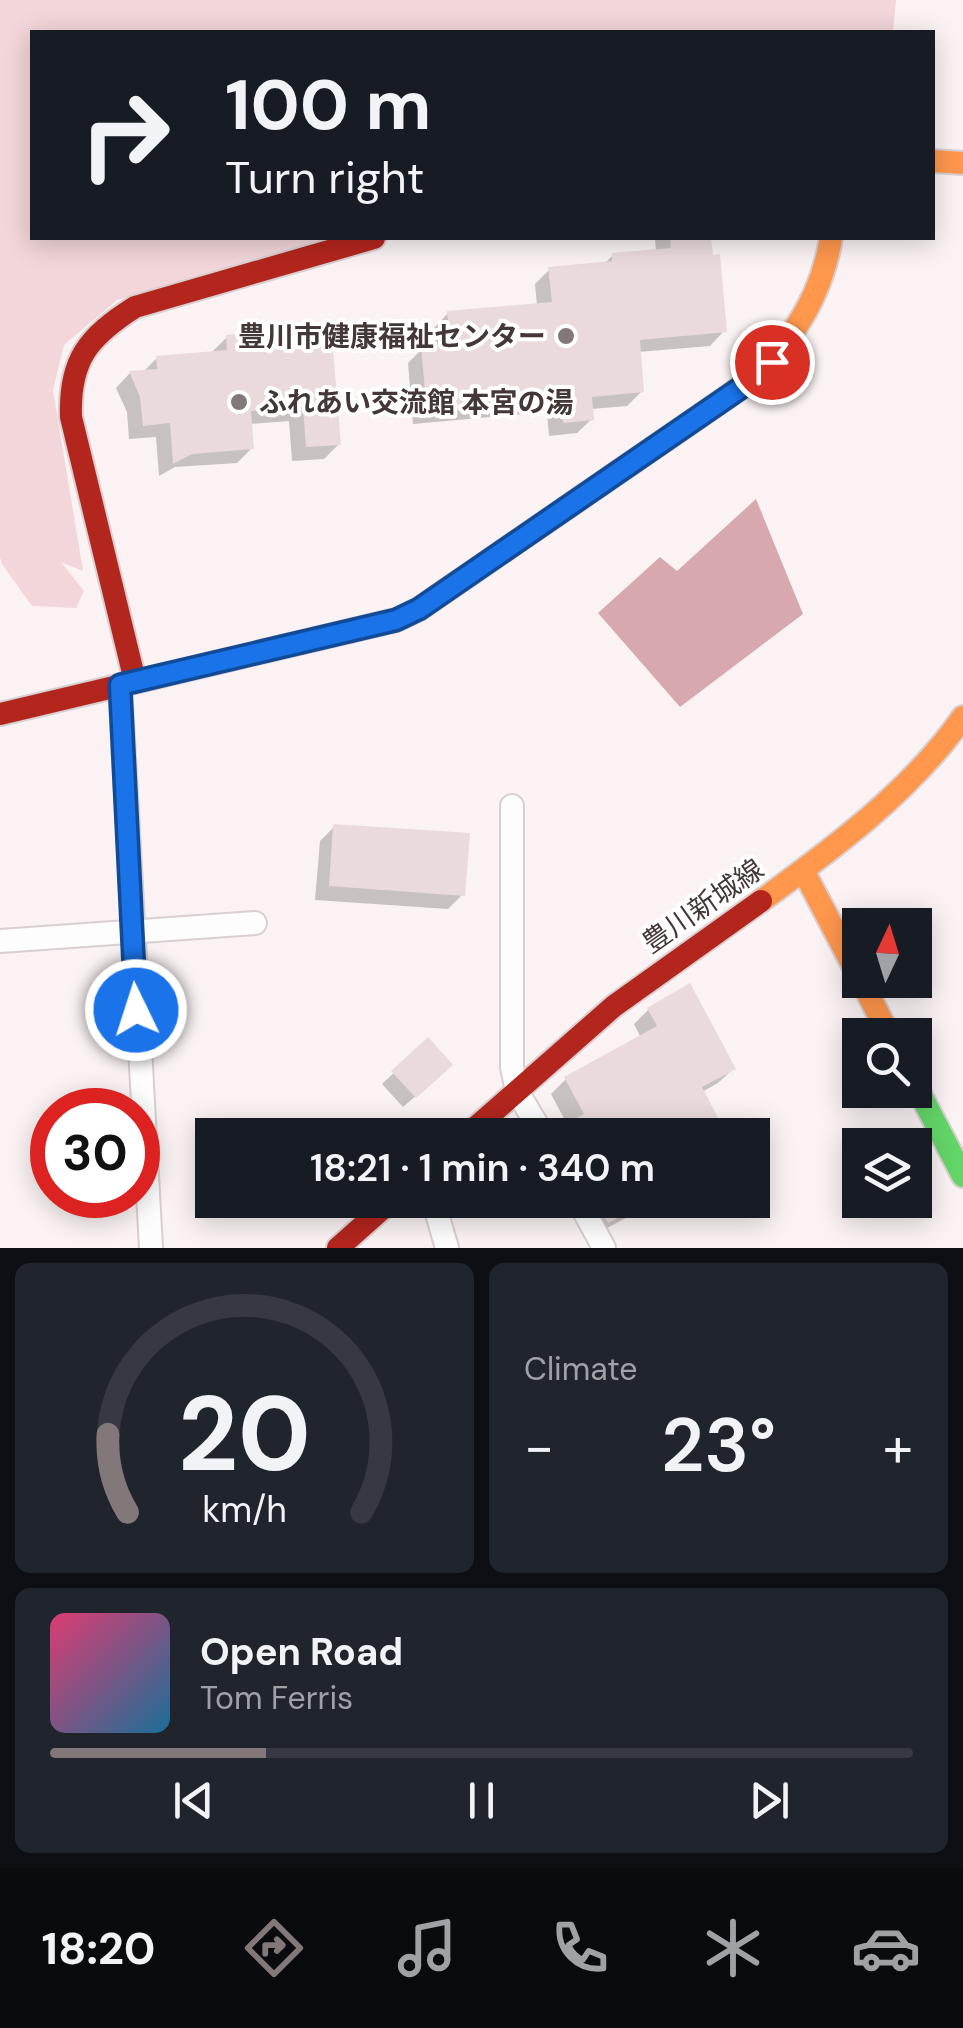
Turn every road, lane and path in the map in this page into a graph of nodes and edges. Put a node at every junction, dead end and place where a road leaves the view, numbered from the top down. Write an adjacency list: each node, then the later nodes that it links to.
1 (935, 161): 2 (street)
2 (963, 163)
3 (367, 240): 5 (street)
4 (831, 240): 5 (street)
5 (127, 683): 6 (street); 11 (street)
6 (0, 714)
7 (963, 717): 9 (street, 豊川新城線)
8 (512, 806): 14 (street)
9 (804, 872): 13 (street); 14 (street, 豊川新城線)
10 (255, 923): 11 (street)
11 (131, 931): 12 (street); 22 (street)
12 (0, 941)
13 (842, 945)
14 (517, 1091): 16 (street, 豊川新城線); 17 (street)
15 (928, 1108): 18 (street)
16 (486, 1118)
17 (533, 1118)
18 (963, 1176)
19 (372, 1218): 23 (street)
20 (438, 1218): 24 (street)
21 (588, 1218): 25 (street)
22 (151, 1248)
23 (338, 1248)
24 (447, 1248)
25 (604, 1248)

